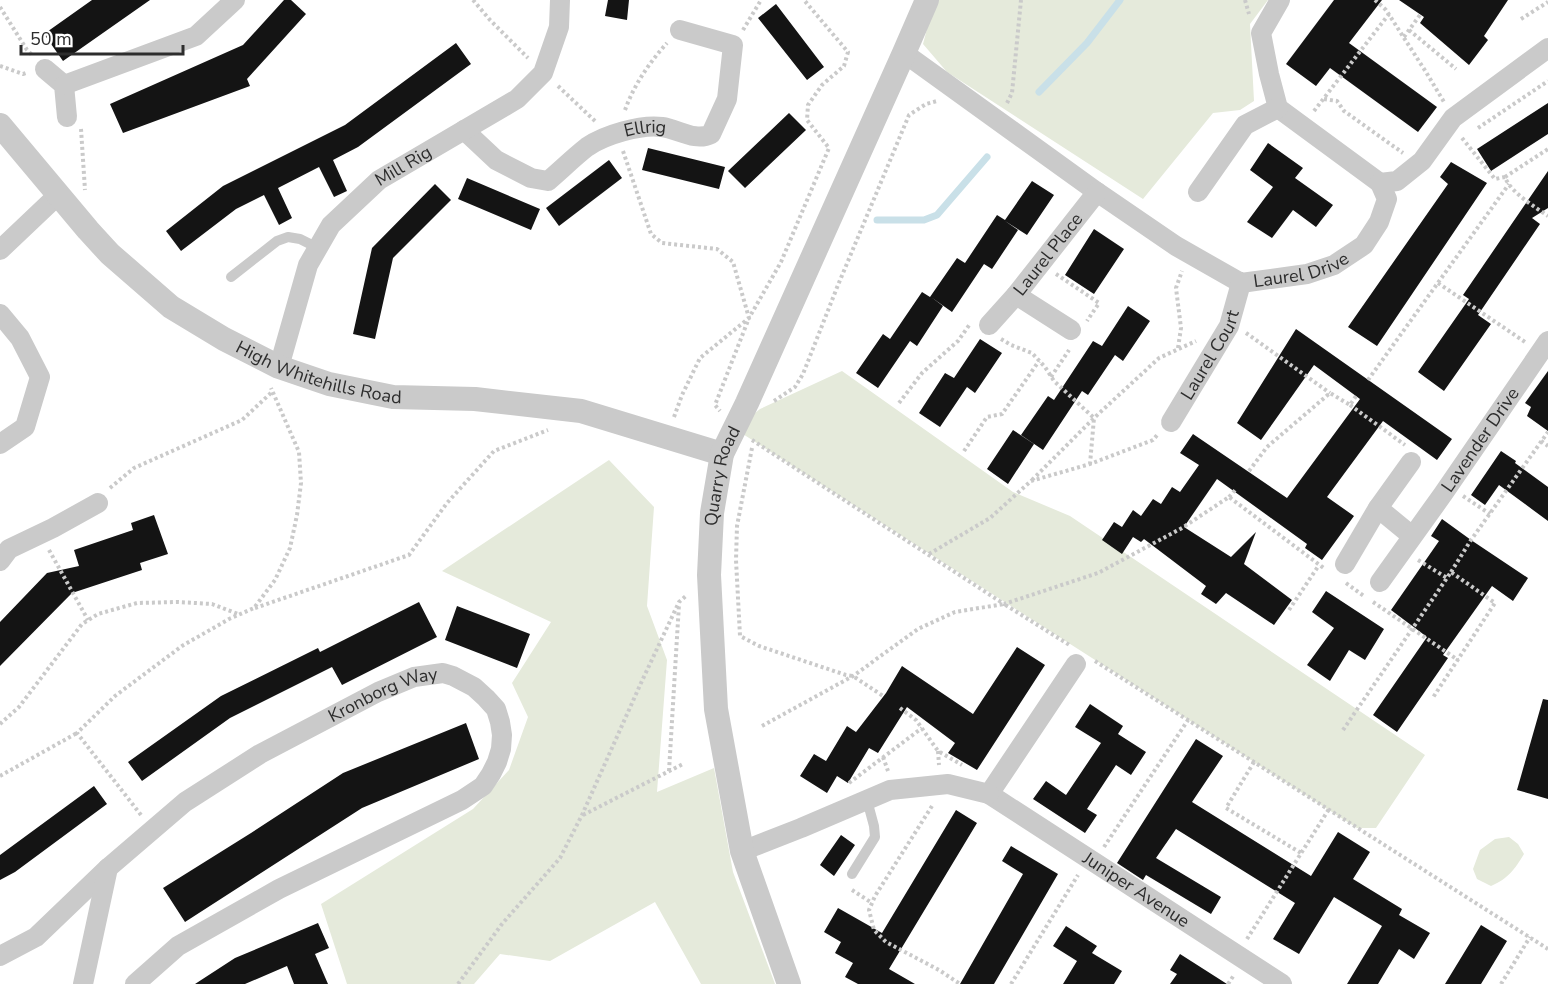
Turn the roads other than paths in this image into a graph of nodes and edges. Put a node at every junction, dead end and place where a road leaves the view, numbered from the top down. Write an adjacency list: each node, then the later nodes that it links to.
1 (235, 0): 9 (street)
2 (560, 0): 13 (street, Mill Rig)
3 (927, 0): 7 (street, Quarry Road)
4 (1280, 0): 10 (street)
5 (680, 30): 13 (street, Ellrig)
6 (1548, 48): 14 (street)
7 (904, 53): 15 (street, Laurel Drive); 30 (street, Quarry Road)
8 (45, 69): 9 (street)
9 (64, 85): 11 (street)
10 (1278, 108): 14 (street); 16 (street)
11 (73, 118)
12 (0, 124): 17 (street, High Whitehills Road)
13 (464, 130): 18 (street, Mill Rig)
14 (1380, 183): 21 (street, Laurel Drive)
15 (1097, 192): 21 (street, Laurel Drive); 22 (street, Laurel Place)
16 (1198, 192)
17 (58, 195): 19 (street); 27 (street, High Whitehills Road)
18 (318, 248): 20 (lane); 27 (street, Mill Rig)
19 (0, 250)
20 (231, 277)
21 (1241, 283): 28 (street, Laurel Court)
22 (1016, 295): 24 (street); 25 (street, Laurel Place)
23 (0, 314): 29 (street)
24 (987, 328)
25 (1071, 330)
26 (1544, 347): 34 (street, Lavender Drive)
27 (279, 367): 30 (street, High Whitehills Road)
28 (1171, 422)
29 (0, 444)
30 (722, 454): 41 (street, Quarry Road)
31 (1411, 462): 33 (street)
32 (103, 497): 35 (street)
33 (1378, 508): 34 (street); 36 (street)
34 (1407, 543): 37 (street, Lavender Drive)
35 (0, 561)
36 (1342, 571)
37 (1380, 582)
38 (1080, 657): 39 (street)
39 (992, 790): 40 (street, Juniper Avenue); 48 (street, Juniper Avenue)
40 (867, 800): 41 (street, Juniper Avenue); 43 (lane)
41 (742, 851): 47 (street, Quarry Road)
42 (108, 868): 44 (street, Kronborg Way); 45 (street); 46 (street, Kronborg Way)
43 (852, 874)
44 (0, 956)
45 (83, 984)
46 (135, 984)
47 (789, 984)
48 (1282, 984)

